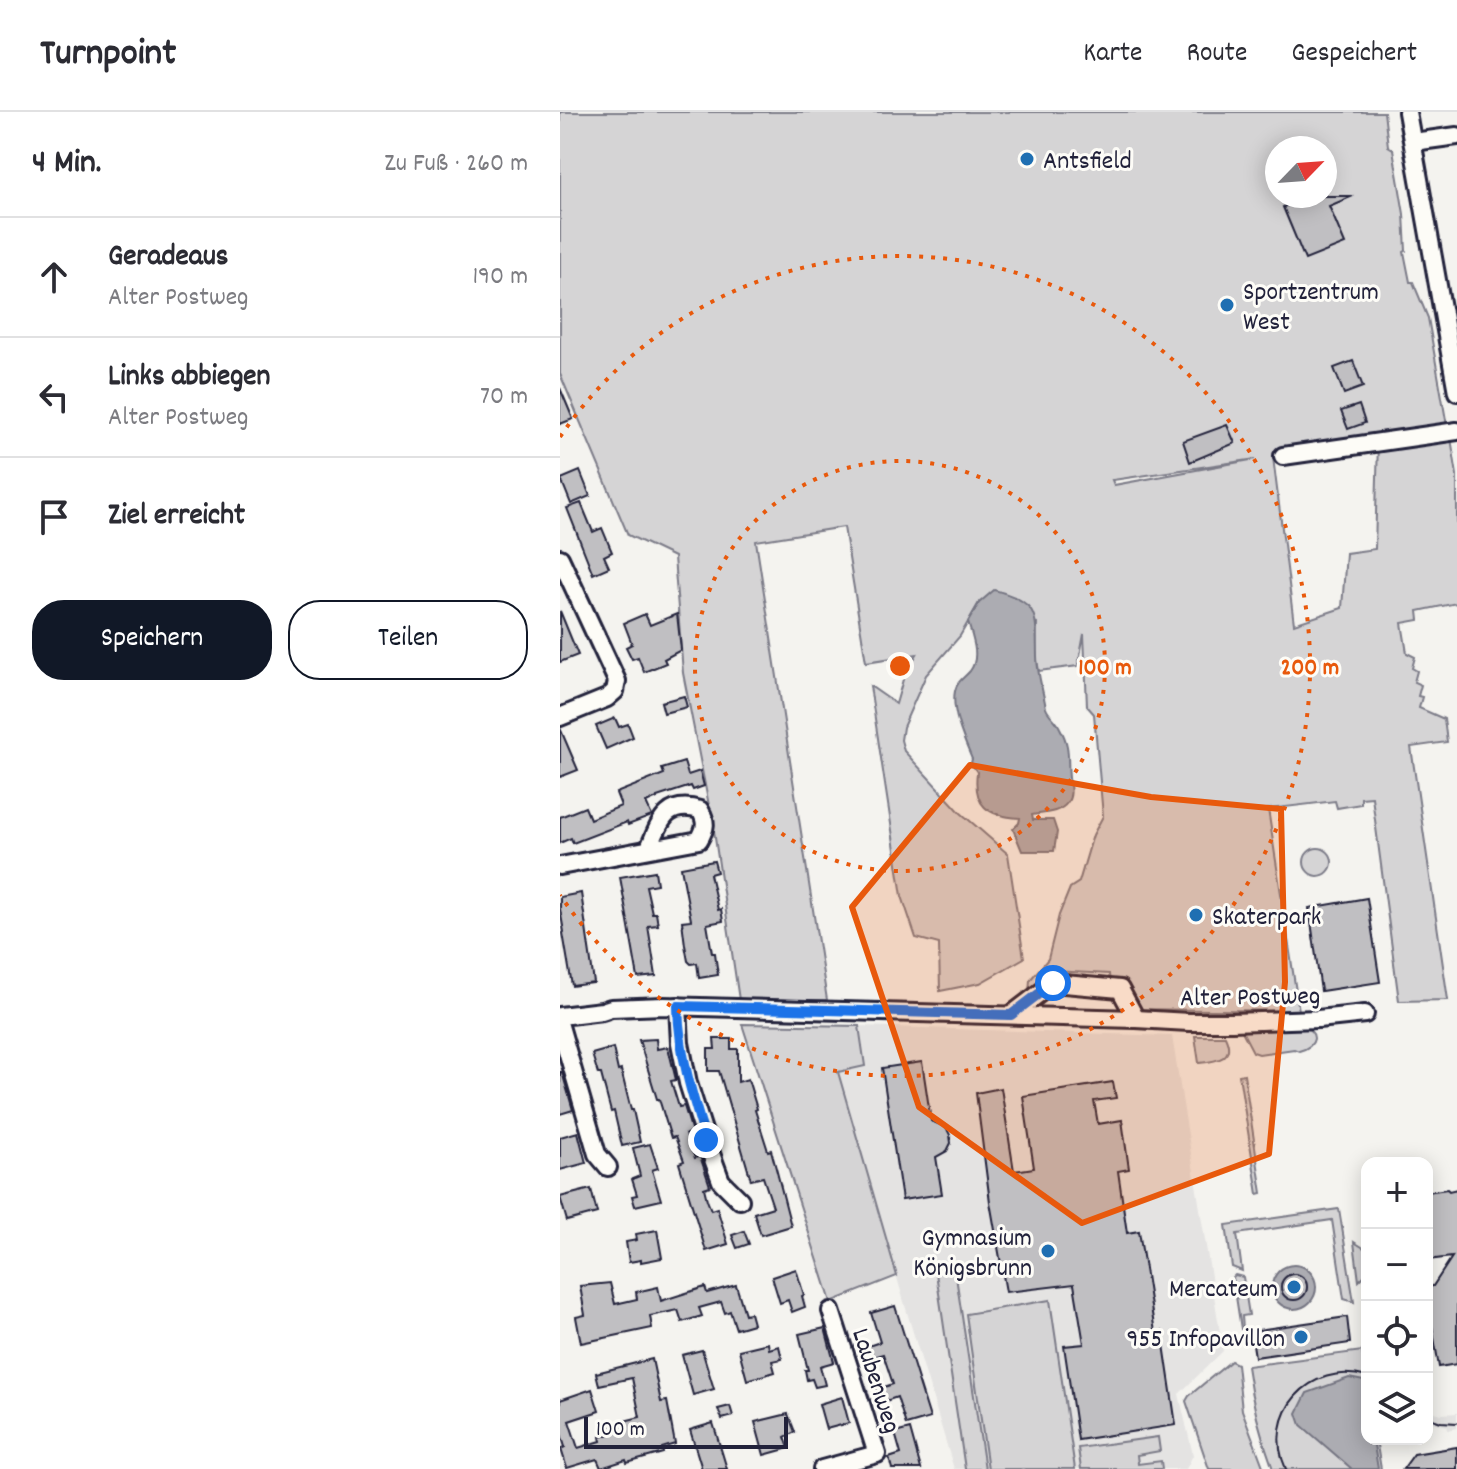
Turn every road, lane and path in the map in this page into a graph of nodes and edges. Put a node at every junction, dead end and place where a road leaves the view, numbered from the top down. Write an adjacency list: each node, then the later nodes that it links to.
1 (1407, 112): 3 (street)
2 (1457, 136): 3 (street)
3 (1413, 142): 4 (street)
4 (1457, 392)
5 (1457, 431): 6 (street)
6 (1283, 456)
7 (560, 558): 8 (street)
8 (560, 717)
9 (649, 848): 10 (street)
10 (560, 866)
11 (678, 1006): 13 (street, Alter Postweg); 14 (street, Alter Postweg); 18 (street)
12 (1365, 1014): 15 (street, Alter Postweg)
13 (1011, 1015): 15 (street, Alter Postweg); 15 (street)
14 (560, 1016)
15 (1136, 1019)
16 (560, 1026): 17 (street)
17 (608, 1167)
18 (740, 1200)
19 (831, 1311): 20 (street, Laubenweg)
20 (822, 1469)

